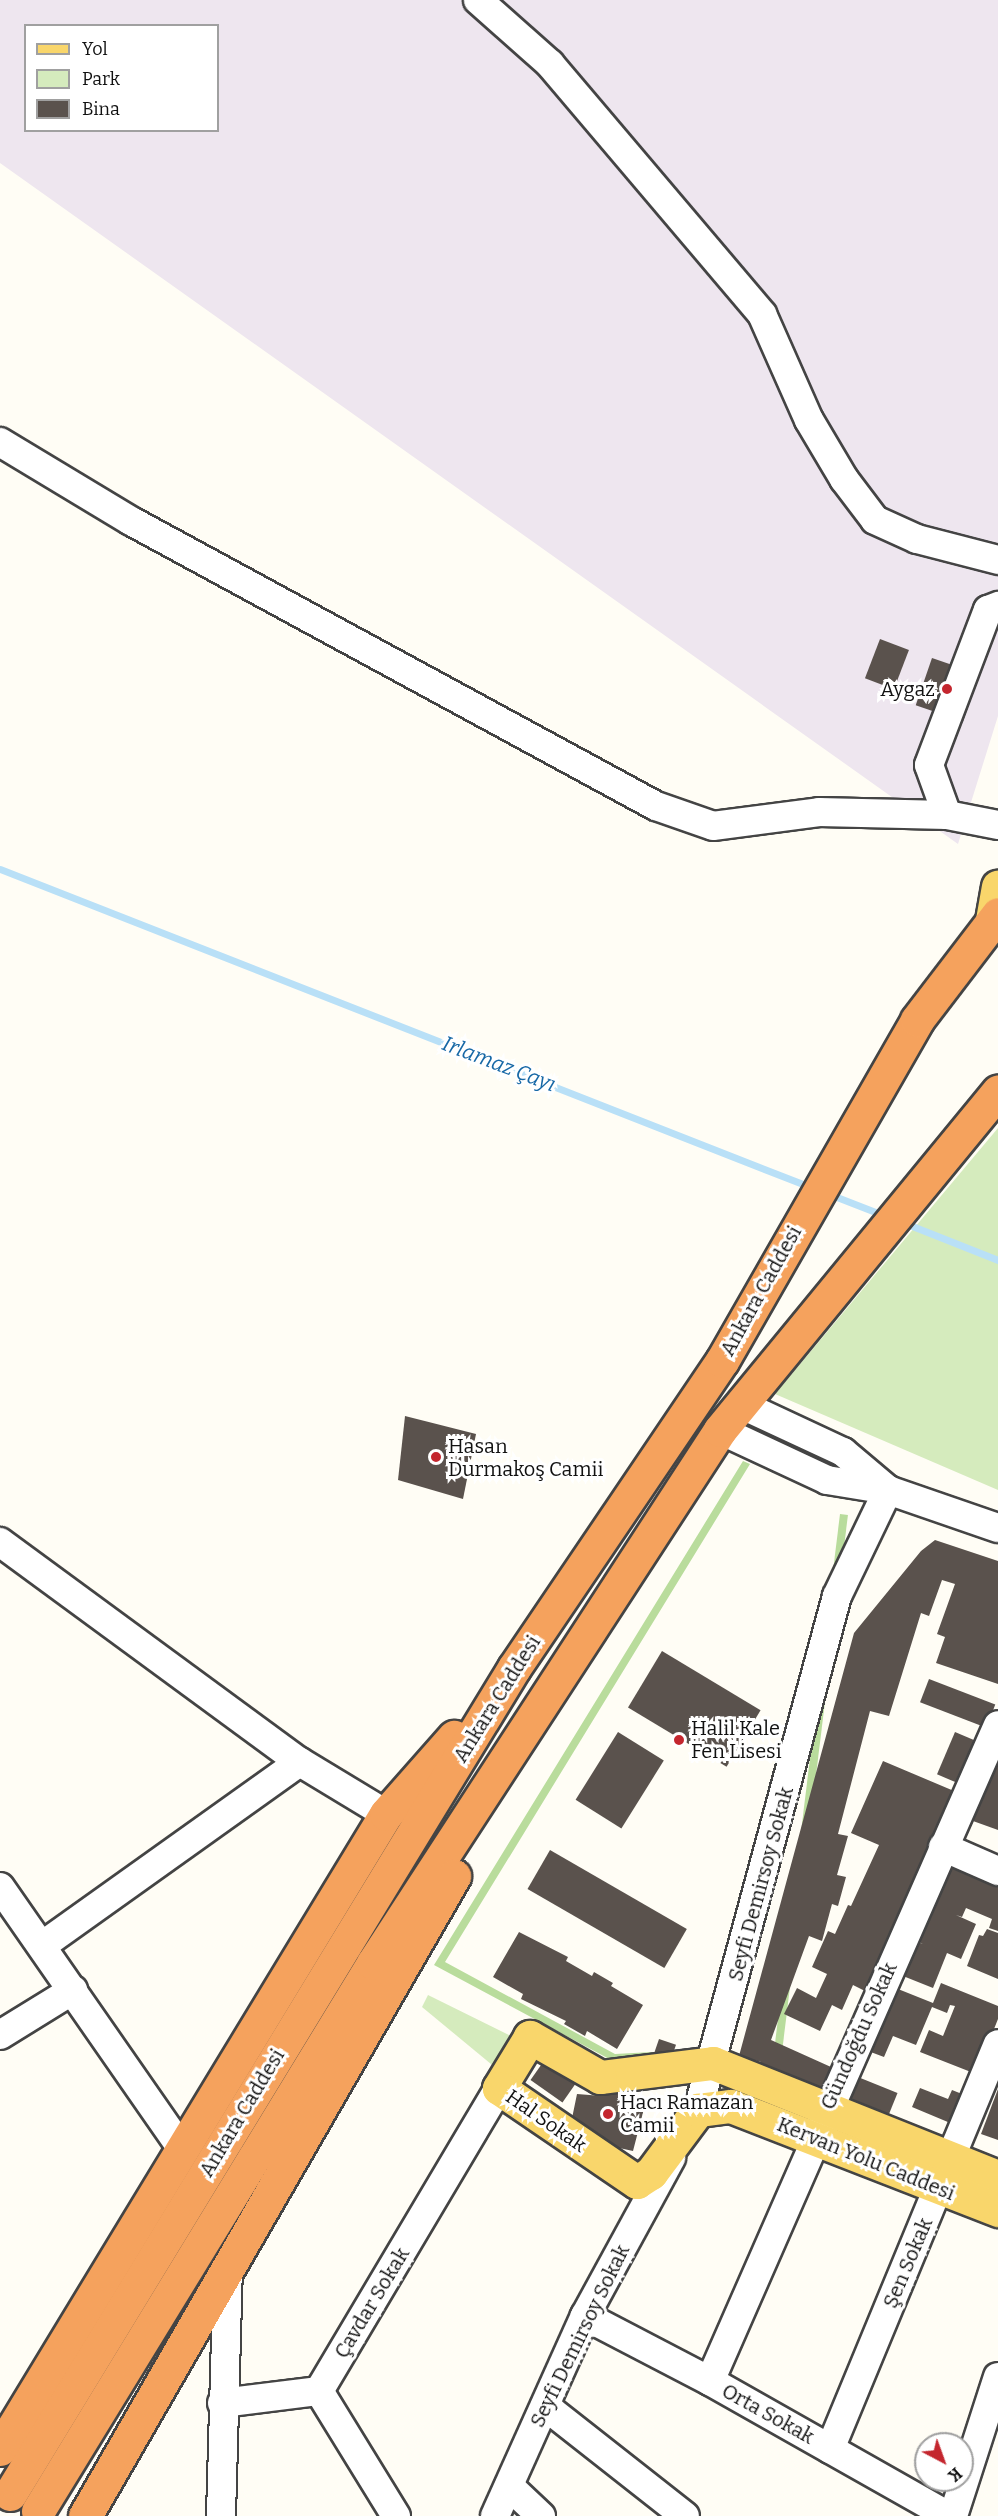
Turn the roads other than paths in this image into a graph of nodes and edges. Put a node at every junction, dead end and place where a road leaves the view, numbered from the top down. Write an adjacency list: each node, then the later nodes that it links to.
1 (478, 0): 3 (street)
2 (0, 442): 5 (street)
3 (998, 560)
4 (998, 606): 5 (street)
5 (947, 815): 6 (street)
6 (998, 825)
7 (998, 887): 8 (main road)
8 (996, 921): 16 (highway, Ankara Caddesi)
9 (983, 1113): 10 (highway, Ankara Caddesi)
10 (748, 1395): 11 (highway, Ankara Caddesi); 12 (street)
11 (720, 1430): 12 (street); 15 (highway, Ankara Caddesi)
12 (888, 1490): 13 (street); 27 (street, Seyfi Demirsoy Sokak)
13 (998, 1528)
14 (0, 1542): 18 (street)
15 (601, 1608): 37 (highway); 48 (highway, Ankara Caddesi)
16 (514, 1668): 19 (highway); 47 (highway, Ankara Caddesi)
17 (998, 1725): 20 (street, Gündoğdu Sokak)
18 (300, 1762): 19 (street); 23 (street)
19 (387, 1814): 32 (highway)
20 (943, 1847): 21 (street); 29 (street, Gündoğdu Sokak)
21 (998, 1871)
22 (0, 1887): 23 (street)
23 (43, 1945): 24 (street)
24 (73, 1990): 25 (street); 32 (street)
25 (0, 2035)
26 (998, 2044): 33 (street, Şen Sokak)
27 (713, 2063): 28 (main road, Hal Sokak); 29 (main road, Kervan Yolu Caddesi); 30 (street, Seyfi Demirsoy Sokak)
28 (499, 2088): 30 (main road, Hal Sokak); 41 (street, Çavdar Sokak)
29 (828, 2107): 31 (street, Gündoğdu Sokak); 33 (main road, Kervan Yolu Caddesi)
30 (693, 2119): 31 (main road, Kervan Yolu Caddesi); 38 (street, Seyfi Demirsoy Sokak)
31 (815, 2138): 35 (main road, Kervan Yolu Caddesi); 40 (street, Gündoğdu Sokak)
32 (181, 2147): 44 (highway)
33 (952, 2156): 34 (main road, Kervan Yolu Caddesi); 35 (street, Şen Sokak)
34 (998, 2177)
35 (940, 2188): 36 (main road, Kervan Yolu Caddesi); 45 (street, Şen Sokak)
36 (998, 2210)
37 (228, 2265): 42 (street); 49 (highway)
38 (585, 2316): 40 (street, Orta Sokak); 43 (street, Seyfi Demirsoy Sokak)
39 (998, 2377): 55 (street)
40 (710, 2381): 45 (street, Orta Sokak)
41 (319, 2391): 42 (street); 51 (street)
42 (222, 2403): 50 (street)
43 (545, 2406): 46 (street, Seyfi Demirsoy Sokak); 54 (street)
44 (0, 2449)
45 (830, 2449): 55 (street, Orta Sokak)
46 (509, 2486): 52 (street, Seyfi Demirsoy Sokak); 53 (street)
47 (10, 2494)
48 (38, 2511)
49 (85, 2516)
50 (221, 2516)
51 (396, 2516)
52 (495, 2516)
53 (541, 2516)
54 (685, 2516)
55 (951, 2516)

